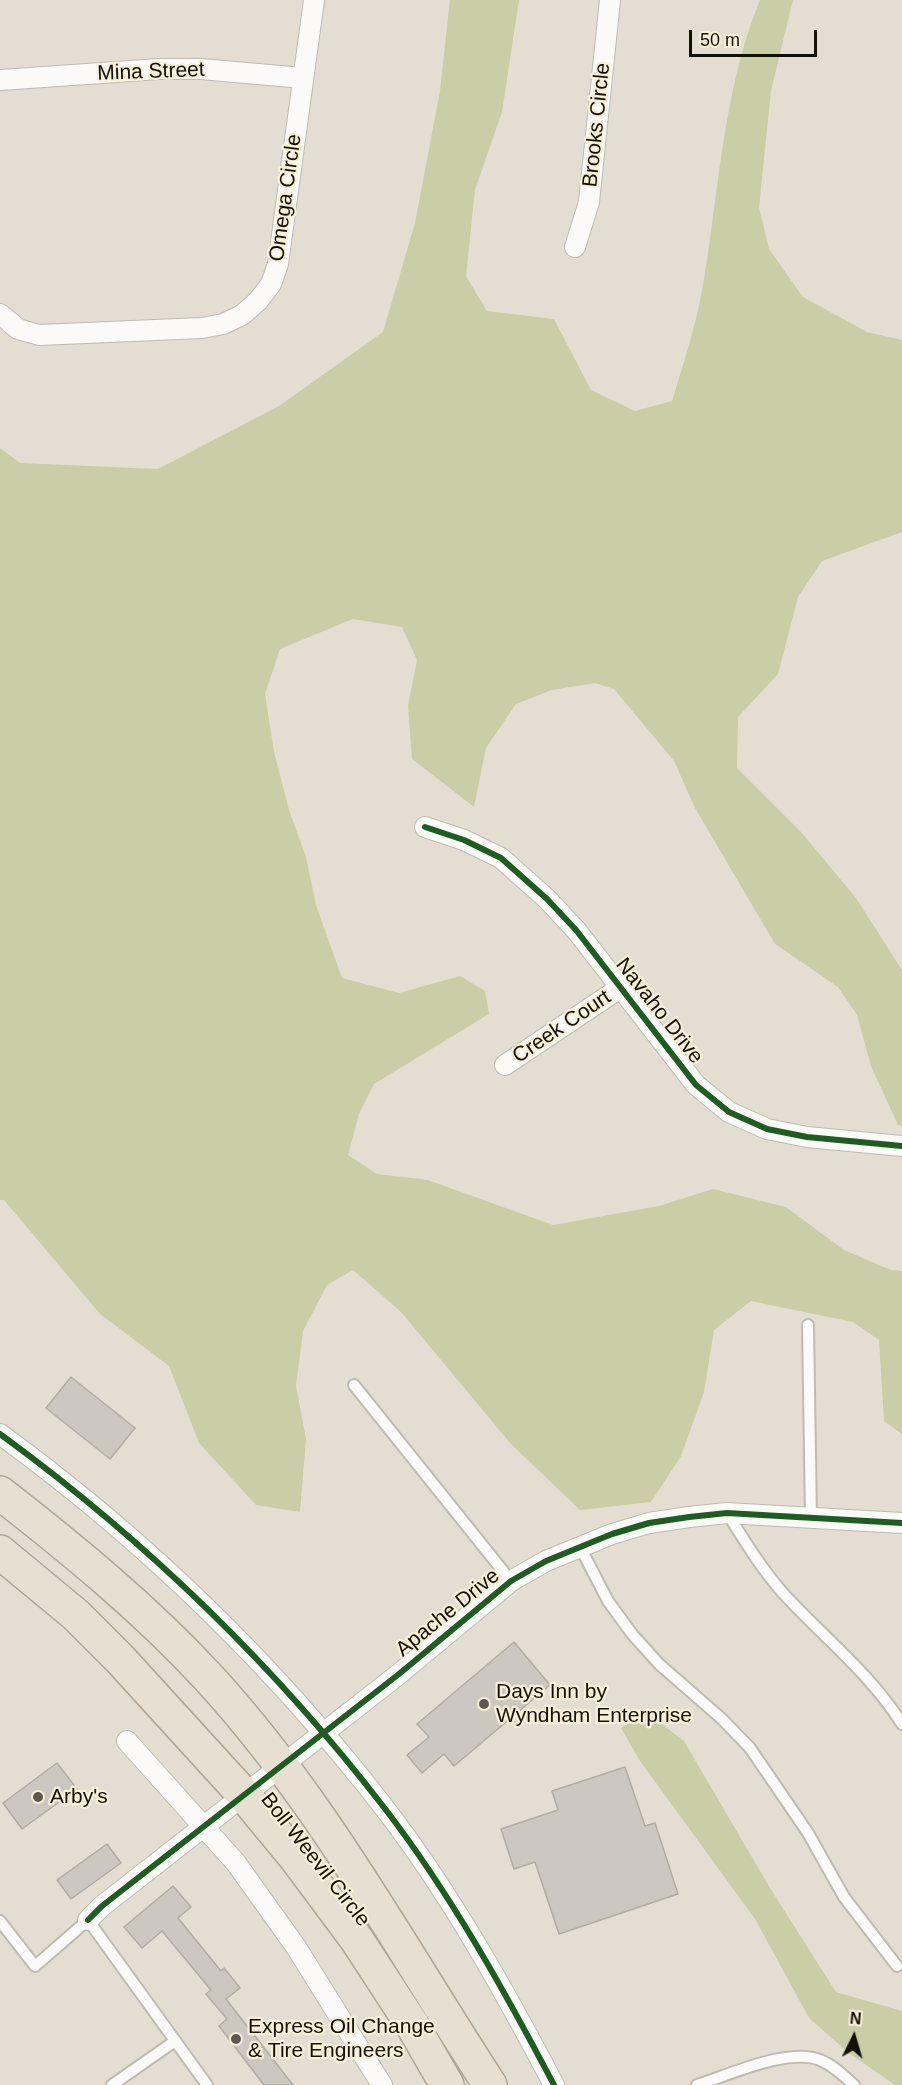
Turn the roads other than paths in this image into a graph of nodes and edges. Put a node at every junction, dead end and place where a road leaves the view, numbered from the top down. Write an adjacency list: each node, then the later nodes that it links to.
1 (314, 0): 3 (street, Omega Circle)
2 (610, 0): 5 (street, Brooks Circle)
3 (303, 78): 4 (street, Mina Street); 6 (street, Omega Circle)
4 (0, 80)
5 (575, 248)
6 (0, 314)
7 (425, 826): 8 (street, Navaho Drive)
8 (620, 988): 9 (street, Creek Court); 10 (street, Navaho Drive)
9 (505, 1065)
10 (902, 1146)
11 (808, 1325): 16 (lane)
12 (354, 1385): 20 (lane)
13 (0, 1434): 22 (street)
14 (0, 1493): 24 (highway, Boll Weevil Circle)
15 (727, 1513): 16 (street, Apache Drive); 18 (street, Apache Drive); 21 (lane)
16 (811, 1519): 17 (street, Apache Drive)
17 (902, 1523)
18 (580, 1546): 20 (street, Apache Drive); 29 (lane)
19 (0, 1552): 25 (highway, Boll Weevil Circle)
20 (511, 1581): 22 (street, Apache Drive)
21 (902, 1724)
22 (324, 1733): 24 (street, Apache Drive); 36 (street)
23 (127, 1741): 26 (street)
24 (281, 1766): 25 (street, Apache Drive); 35 (highway, Boll Weevil Circle)
25 (244, 1795): 26 (street, Apache Drive); 34 (highway, Boll Weevil Circle)
26 (204, 1826): 27 (street, Apache Drive); 33 (street)
27 (88, 1920): 28 (lane); 30 (lane)
28 (0, 1921)
29 (897, 1966)
30 (175, 2041): 31 (lane); 32 (lane)
31 (112, 2085)
32 (207, 2085)
33 (382, 2085)
34 (447, 2085)
35 (490, 2085)
36 (554, 2085)
37 (697, 2085): 38 (lane)
38 (854, 2085)

